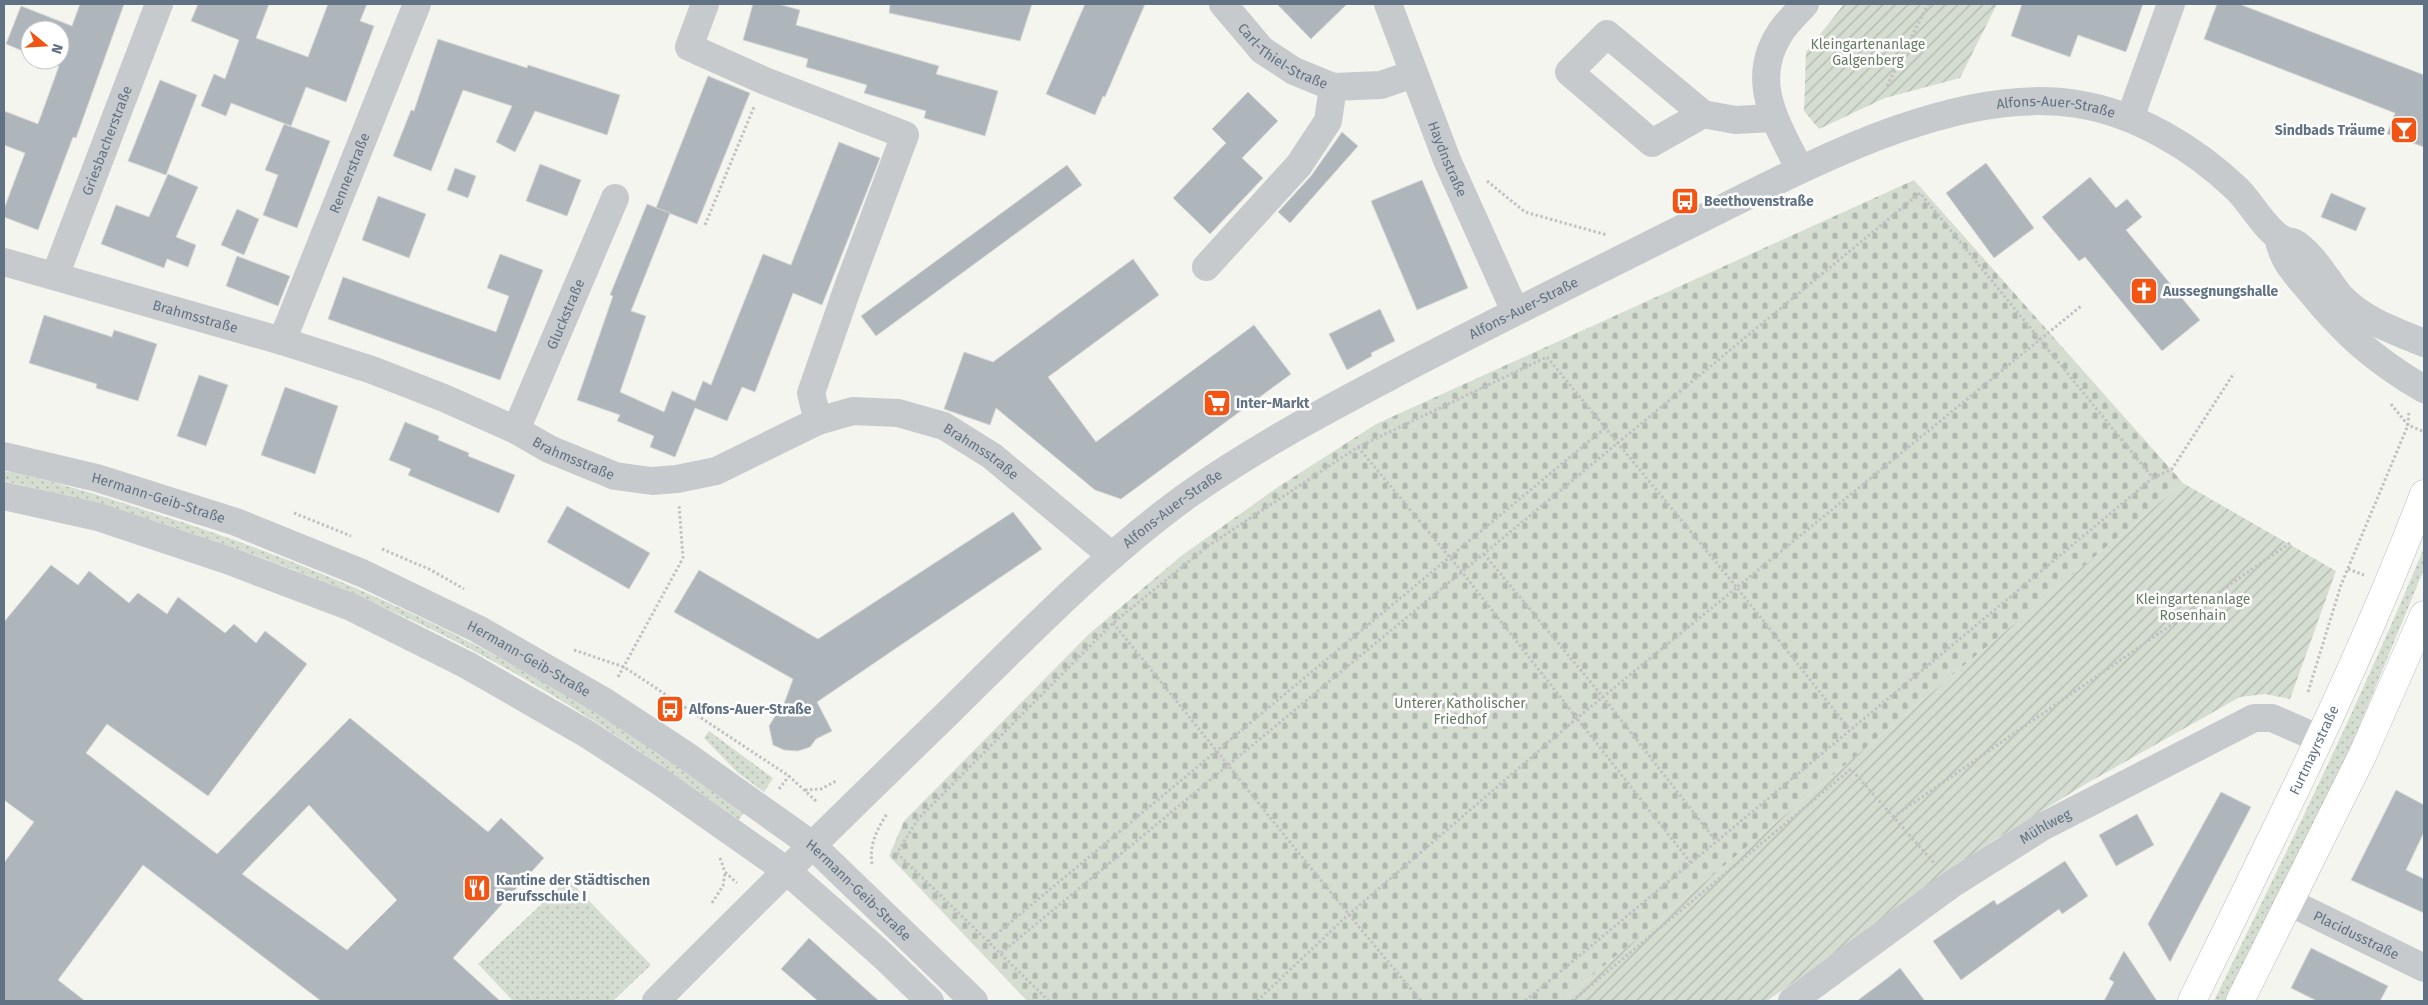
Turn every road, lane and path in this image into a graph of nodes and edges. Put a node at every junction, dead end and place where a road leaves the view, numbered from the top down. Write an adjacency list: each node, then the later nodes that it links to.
1 (159, 4): 24 (street, Griesbacherstraße)
2 (417, 4): 28 (street, Rennerstraße)
3 (705, 4): 10 (street)
4 (1223, 4): 12 (street, Carl-Thiel-Straße)
5 (1388, 4): 9 (street, Haydnstraße)
6 (1805, 4): 14 (street)
7 (1928, 4): 11 (path)
8 (2171, 4): 15 (street)
9 (1413, 74): 12 (street, Carl-Thiel-Straße); 16 (street, Haydnstraße)
10 (765, 81): 19 (path); 32 (street)
11 (1887, 86)
12 (1333, 87): 23 (street)
13 (1703, 114): 13 (street); 14 (street)
14 (1774, 118): 17 (street)
15 (2130, 118): 17 (street, Alfons-Auer-Straße); 20 (street, Alfons-Auer-Straße)
16 (1447, 160): 21 (path); 26 (street, Haydnstraße)
17 (1800, 170): 21 (street, Alfons-Auer-Straße)
18 (615, 198): 35 (street, Gluckstraße)
19 (705, 225)
20 (2278, 237): 29 (street, Alfons-Auer-Straße); 31 (street, Alfons-Auer-Straße)
21 (1639, 250): 26 (street, Alfons-Auer-Straße)
22 (4, 262): 24 (street, Brahmsstraße)
23 (1206, 267)
24 (55, 276): 28 (street, Brahmsstraße)
25 (2081, 306): 27 (path)
26 (1515, 311): 46 (street, Alfons-Auer-Straße)
27 (2039, 340): 37 (path); 40 (path); 51 (path)
28 (282, 341): 35 (street, Brahmsstraße)
29 (2424, 343)
30 (2234, 373): 40 (path)
31 (2419, 386): 33 (path)
32 (818, 422): 41 (street, Brahmsstraße); 46 (street, Brahmsstraße)
33 (2408, 425): 36 (path); 48 (path)
34 (1606, 428): 37 (path); 38 (path); 47 (path)
35 (516, 430): 41 (street, Brahmsstraße)
36 (2424, 432)
37 (1617, 444): 45 (path); 51 (path)
38 (1358, 446): 47 (path); 53 (path)
39 (4, 456): 55 (street, Hermann-Geib-Straße)
40 (2152, 478): 57 (path)
41 (677, 479): 55 (path)
42 (2424, 494): 58 (main road, Furtmayrstraße)
43 (4, 496): 67 (street)
44 (2290, 543): 62 (path)
45 (1484, 554): 49 (path); 54 (path)
46 (1112, 556): 64 (street, Alfons-Auer-Straße)
47 (1450, 558): 49 (path); 59 (path)
48 (2348, 569): 50 (path); 58 (path)
49 (1462, 572): 56 (path); 60 (path)
50 (2366, 576)
51 (1738, 589): 54 (path); 57 (path)
52 (2424, 615): 71 (main road)
53 (1113, 623): 59 (path); 73 (path)
54 (1603, 697): 56 (path); 63 (path)
55 (605, 702): 64 (street, Hermann-Geib-Straße)
56 (1576, 719): 66 (path); 72 (path)
57 (1850, 730): 63 (path)
58 (2309, 733): 68 (street, Mühlweg); 85 (main road, Furtmayrstraße)
59 (1217, 750): 60 (path); 73 (path)
60 (1229, 764): 72 (path); 74 (path)
61 (887, 813): 69 (path)
62 (1893, 817): 68 (path); 83 (path)
63 (1716, 841): 66 (path)
64 (812, 845): 67 (street, Alfons-Auer-Straße); 69 (street, Hermann-Geib-Straße)
65 (720, 856): 70 (path)
66 (1690, 862): 82 (path)
67 (786, 871): 70 (street, Alfons-Auer-Straße); 77 (street)
68 (1952, 884): 84 (street, Mühlweg)
69 (857, 888): 78 (street, Hermann-Geib-Straße)
70 (756, 900): 76 (street, Alfons-Auer-Straße)
71 (2289, 902): 75 (street, Placidusstraße); 86 (main road)
72 (1348, 915): 80 (path); 81 (path)
73 (988, 941): 74 (path)
74 (1001, 953): 79 (path)
75 (2424, 968)
76 (656, 1001)
77 (930, 1001)
78 (974, 1001)
79 (1049, 1001)
80 (1257, 1001)
81 (1421, 1001)
82 (1525, 1001)
83 (1572, 1001)
84 (1792, 1001)
85 (2192, 1001)
86 (2240, 1001)

